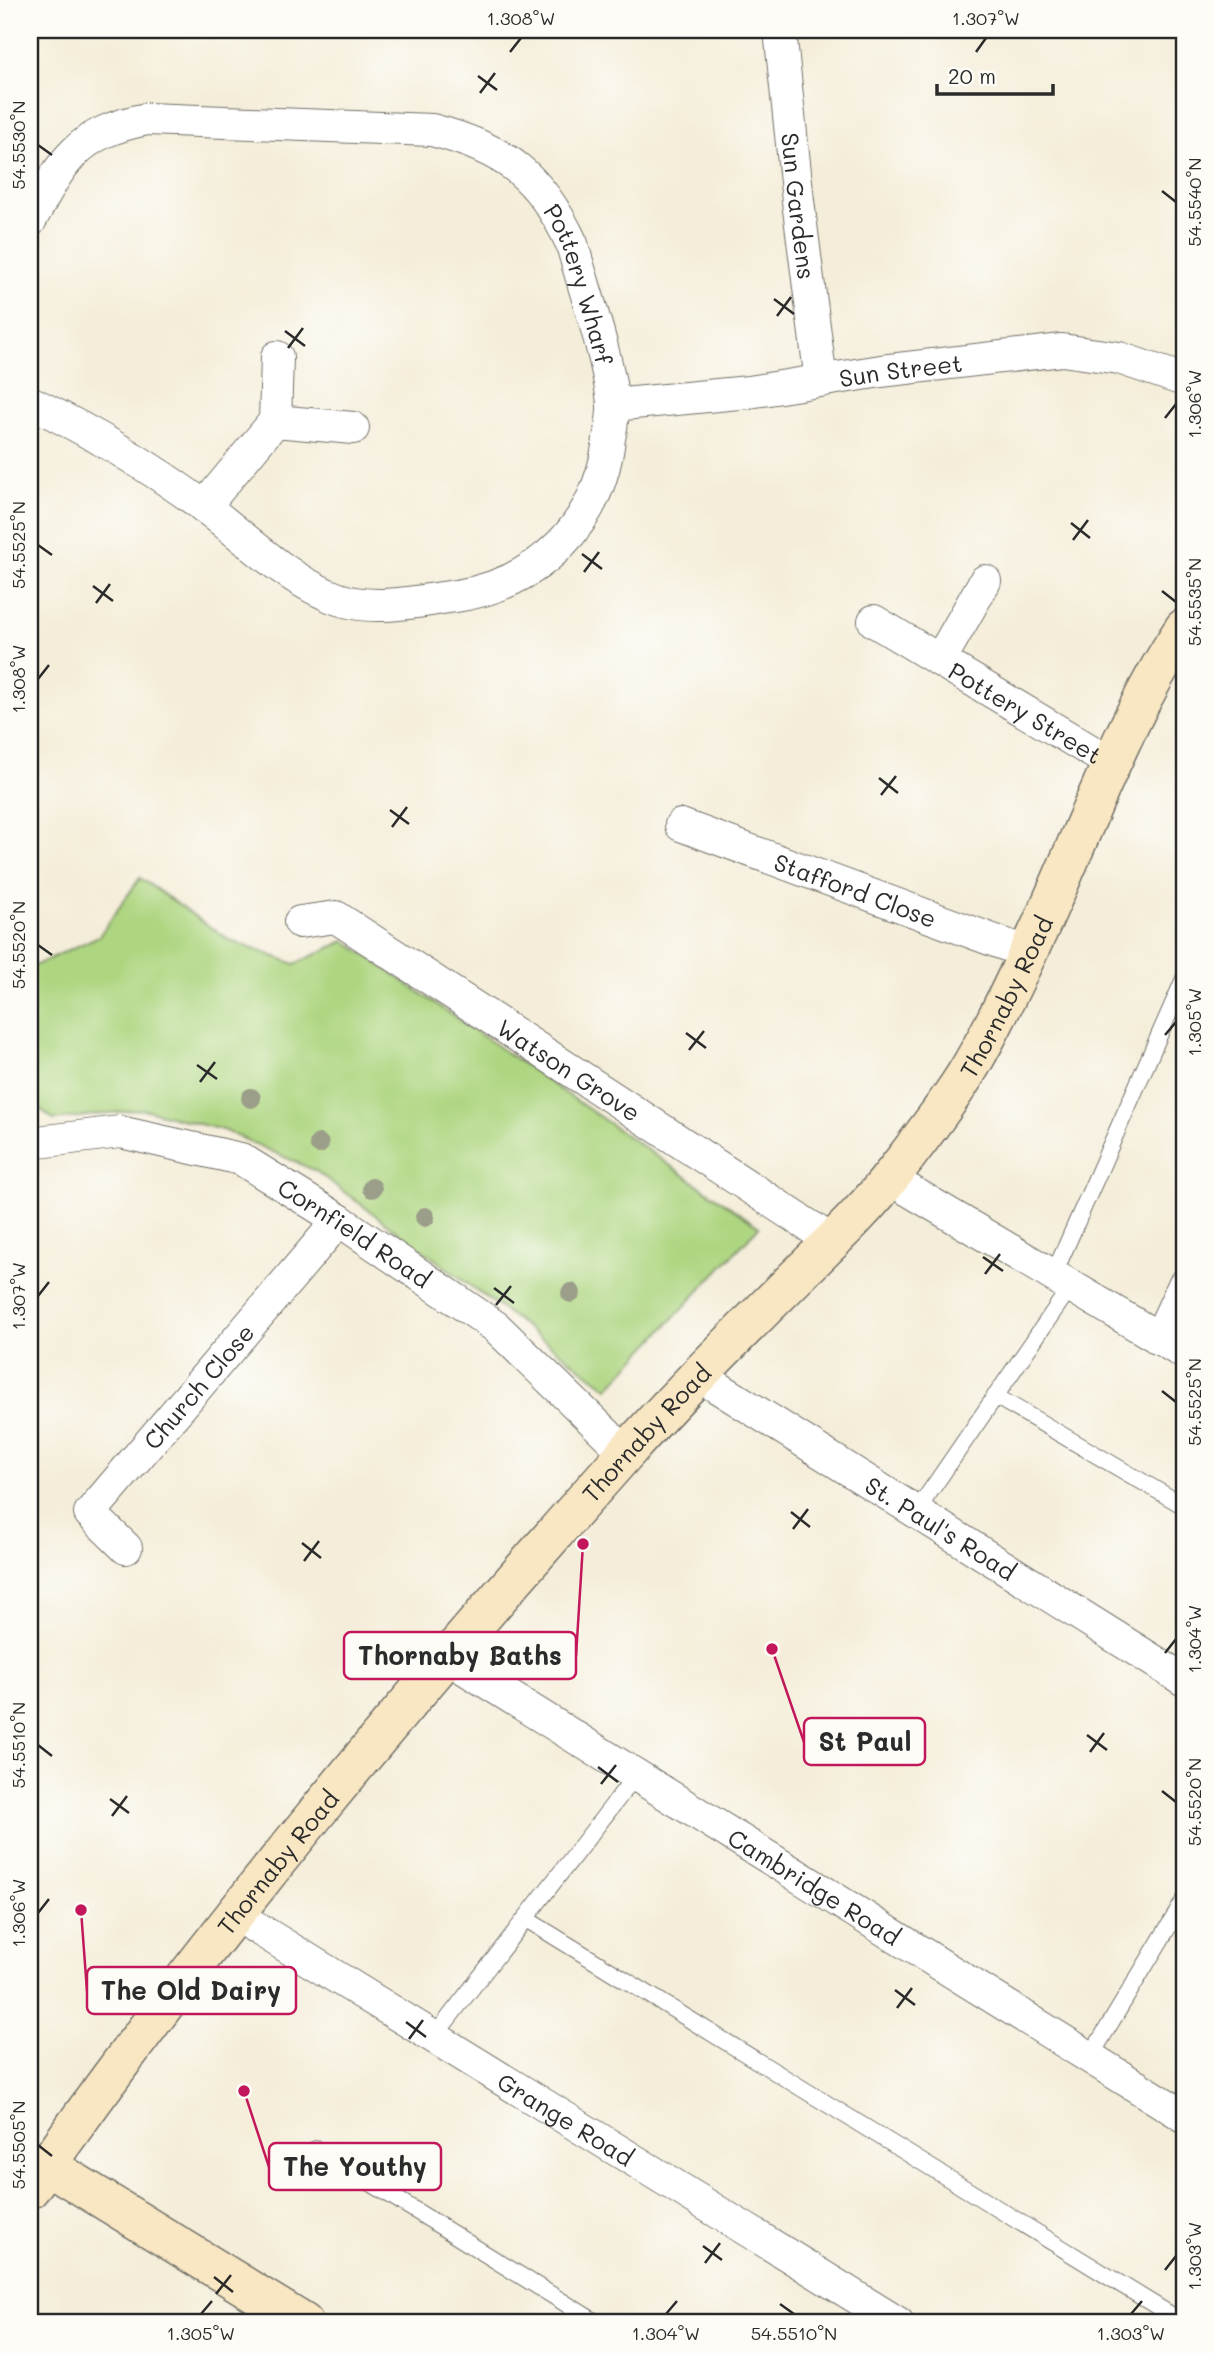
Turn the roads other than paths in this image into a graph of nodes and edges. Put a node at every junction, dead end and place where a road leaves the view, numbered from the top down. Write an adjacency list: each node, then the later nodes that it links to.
1 (780, 30): 5 (street, Sun Gardens)
2 (30, 221): 7 (street, Pottery Wharf)
3 (277, 357): 8 (street)
4 (1184, 380): 5 (street, Sun Street)
5 (821, 381): 7 (street, Sun Street)
6 (30, 402): 10 (street, Pottery Wharf)
7 (613, 405): 10 (street, Pottery Wharf)
8 (275, 421): 9 (street); 10 (street)
9 (353, 428)
10 (204, 506)
11 (985, 581): 14 (street, Pottery Street)
12 (874, 621): 14 (street, Pottery Street)
13 (1184, 628): 15 (street, Thornaby Road)
14 (940, 660): 16 (street, Pottery Street)
15 (1173, 669): 16 (street, Thornaby Road)
16 (1111, 763): 19 (street, Thornaby Road)
17 (681, 825): 19 (street, Stafford Close)
18 (300, 922): 24 (street, Watson Grove)
19 (1028, 953): 22 (street, Thornaby Road)
20 (1184, 979): 25 (lane)
21 (30, 1143): 23 (street, Cornfield Road)
22 (890, 1179): 24 (street, Thornaby Road); 25 (street)
23 (339, 1220): 30 (street, Cornfield Road); 33 (street, Church Close)
24 (832, 1241): 28 (street, Thornaby Road)
25 (1062, 1281): 27 (street); 29 (lane)
26 (1184, 1285): 27 (street)
27 (1172, 1346)
28 (698, 1375): 30 (street, Thornaby Road); 32 (street, St. Paul's Road)
29 (995, 1396): 31 (lane); 32 (lane)
30 (626, 1452): 34 (street, Thornaby Road)
31 (1184, 1506)
32 (916, 1512): 35 (street, St. Paul's Road)
33 (126, 1548)
34 (446, 1657): 36 (street, Cambridge Road); 38 (street, Thornaby Road)
35 (1184, 1680)
36 (636, 1775): 39 (lane); 41 (street, Cambridge Road)
37 (1184, 1901): 41 (lane)
38 (234, 1914): 40 (street, Grange Road); 44 (street, Thornaby Road)
39 (526, 1919): 40 (lane); 48 (lane)
40 (435, 2037): 47 (street, Grange Road)
41 (1090, 2057): 42 (street, Cambridge Road)
42 (1184, 2116)
43 (316, 2148): 46 (lane)
44 (38, 2177): 45 (street)
45 (303, 2323)
46 (597, 2323)
47 (898, 2323)
48 (1184, 2323)

